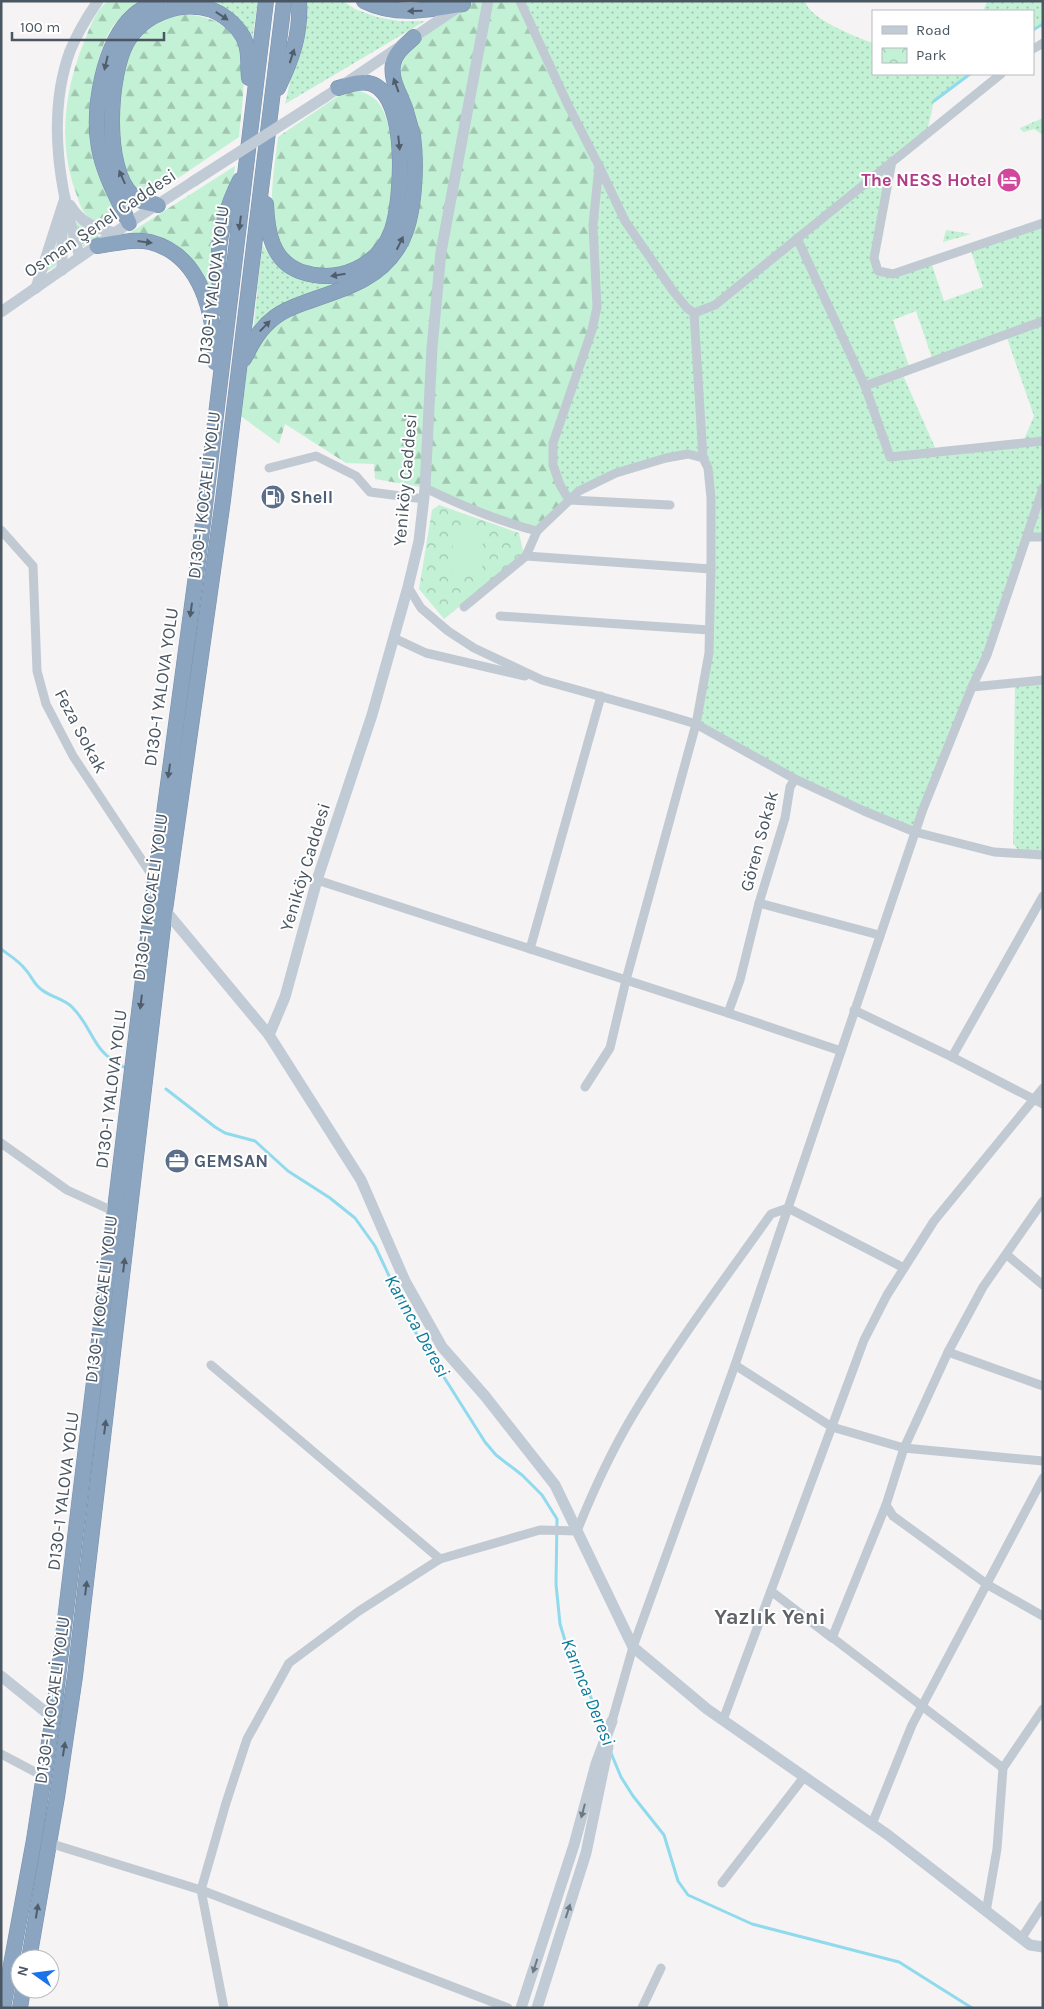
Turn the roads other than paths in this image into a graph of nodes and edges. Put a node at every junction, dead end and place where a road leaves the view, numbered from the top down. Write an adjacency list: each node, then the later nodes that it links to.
1 (98, 1): 18 (street)
2 (157, 1): 21 (highway, one-way to 21)
3 (266, 1): 14 (highway)
4 (284, 1): 13 (highway, D130-1 KOCAELİ YOLU)
5 (299, 1): 13 (highway, one-way to 5)
6 (364, 1): 9 (highway, one-way to 6)
7 (488, 1): 38 (street, Yeniköy Caddesi)
8 (520, 1): 17 (street)
9 (465, 3): 10 (street, Osman Şenel Caddesi)
10 (414, 37): 12 (street, Osman Şenel Caddesi); 31 (highway, one-way to 10)
11 (1000, 75): 15 (street)
12 (338, 88): 16 (highway, one-way to 16); 19 (street, Osman Şenel Caddesi, bridge)
13 (272, 101): 16 (highway, D130-1 KOCAELİ YOLU)
14 (251, 120): 19 (highway, one-way to 14); 34 (highway, D130-1 YALOVA YOLU, one-way to 34)
15 (892, 161): 20 (street); 23 (street)
16 (264, 165): 31 (highway, D130-1 KOCAELİ YOLU)
17 (599, 166): 29 (street); 39 (street)
18 (66, 196): 22 (street); 25 (street); 26 (street); 27 (street)
19 (158, 204): 21 (street, Osman Şenel Caddesi)
20 (1043, 223)
21 (129, 224): 22 (street, Osman Şenel Caddesi)
22 (115, 233): 24 (street, Osman Şenel Caddesi)
23 (797, 238): 29 (street); 32 (street)
24 (97, 246): 25 (street, Osman Şenel Caddesi); 34 (highway, one-way to 34)
25 (80, 258): 26 (street, Osman Şenel Caddesi)
26 (62, 270): 27 (street, Osman Şenel Caddesi)
27 (36, 288): 28 (street, Osman Şenel Caddesi)
28 (1, 312)
29 (694, 314): 35 (street)
30 (1043, 321): 32 (street)
31 (240, 367): 64 (highway, D130-1 KOCAELİ YOLU)
32 (865, 386): 33 (street)
33 (1043, 441)
34 (210, 457): 61 (highway, D130-1 YALOVA YOLU, one-way to 61)
35 (703, 458): 39 (street); 46 (street)
36 (268, 468): 38 (street)
37 (1043, 488): 43 (street)
38 (425, 494): 42 (street); 47 (street, Yeniköy Caddesi)
39 (569, 500): 40 (street); 42 (street)
40 (670, 506)
41 (1, 530): 61 (street, Feza Sokak)
42 (537, 531): 45 (street)
43 (1027, 537): 44 (street); 54 (street)
44 (1043, 537)
45 (526, 556): 46 (street); 48 (street)
46 (711, 570): 50 (street)
47 (408, 587): 51 (street, Yeniköy Caddesi); 52 (street)
48 (464, 607)
49 (500, 616): 50 (street)
50 (709, 630): 56 (street)
51 (394, 638): 52 (street); 60 (street, Yeniköy Caddesi)
52 (542, 680): 55 (street, Gören Sokak)
53 (1043, 680): 54 (street)
54 (972, 687): 58 (street)
55 (601, 696): 56 (street, Gören Sokak); 66 (street)
56 (696, 724): 57 (street, Gören Sokak); 67 (street)
57 (795, 779): 58 (street); 63 (street, Gören Sokak)
58 (915, 832): 59 (street); 65 (street)
59 (1043, 855)
60 (318, 880): 66 (street); 70 (street, Yeniköy Caddesi)
61 (155, 881): 80 (highway, D130-1 YALOVA YOLU, one-way to 80)
62 (1043, 896): 72 (street)
63 (758, 903): 65 (street, Gören Sokak); 69 (street)
64 (165, 910): 70 (street); 112 (highway, D130-1 KOCAELİ YOLU, one-way to 64)
65 (879, 935): 68 (street)
66 (530, 949): 67 (street)
67 (626, 980): 69 (street); 73 (street)
68 (854, 1010): 71 (street); 72 (street)
69 (728, 1013): 71 (street)
70 (269, 1034): 93 (street)
71 (841, 1050): 79 (street)
72 (952, 1057): 75 (street)
73 (585, 1087)
74 (1043, 1088): 75 (street)
75 (1034, 1100): 76 (street); 82 (street)
76 (1043, 1104)
77 (1, 1142): 80 (street)
78 (1043, 1201): 81 (street)
79 (788, 1208): 82 (street); 85 (street); 93 (street)
80 (115, 1212): 103 (highway, D130-1 YALOVA YOLU)
81 (1007, 1255): 83 (street); 84 (street)
82 (904, 1268): 88 (street)
83 (1043, 1286)
84 (948, 1352): 87 (street); 89 (street)
85 (735, 1365): 88 (street); 99 (street)
86 (211, 1366): 94 (street)
87 (1043, 1386)
88 (832, 1427): 89 (street); 96 (street)
89 (904, 1448): 90 (street); 92 (street)
90 (1043, 1462)
91 (1043, 1478): 95 (street)
92 (886, 1505): 95 (street); 98 (street)
93 (571, 1531): 94 (street); 99 (street)
94 (440, 1560): 114 (street)
95 (988, 1585): 97 (street); 101 (street)
96 (771, 1591): 98 (street); 104 (street)
97 (1043, 1616)
98 (825, 1632): 101 (street)
99 (634, 1647): 104 (street); 105 (street)
100 (1, 1676): 103 (street)
101 (922, 1707): 107 (street); 111 (street)
102 (1043, 1709): 107 (street)
103 (51, 1715): 109 (street); 123 (highway, D130-1 YALOVA YOLU)
104 (723, 1720): 110 (street)
105 (612, 1721): 108 (street)
106 (1, 1754): 109 (street)
107 (1003, 1768): 116 (street)
108 (600, 1769): 126 (street, one-way to 126); 127 (street, one-way to 108)
109 (39, 1774): 122 (street)
110 (804, 1777): 111 (street); 113 (street)
111 (872, 1824): 116 (street)
112 (49, 1843): 114 (street); 119 (highway, one-way to 112)
113 (722, 1883)
114 (202, 1890): 124 (street); 125 (street)
115 (1043, 1905): 117 (street)
116 (986, 1912): 117 (street)
117 (1025, 1942): 118 (street); 120 (street)
118 (1043, 1948)
119 (31, 1949)
120 (1043, 1955)
121 (660, 1968): 128 (street)
122 (1, 1982)
123 (4, 2008)
124 (224, 2008)
125 (508, 2008)
126 (521, 2008)
127 (537, 2008)
128 (642, 2008)

